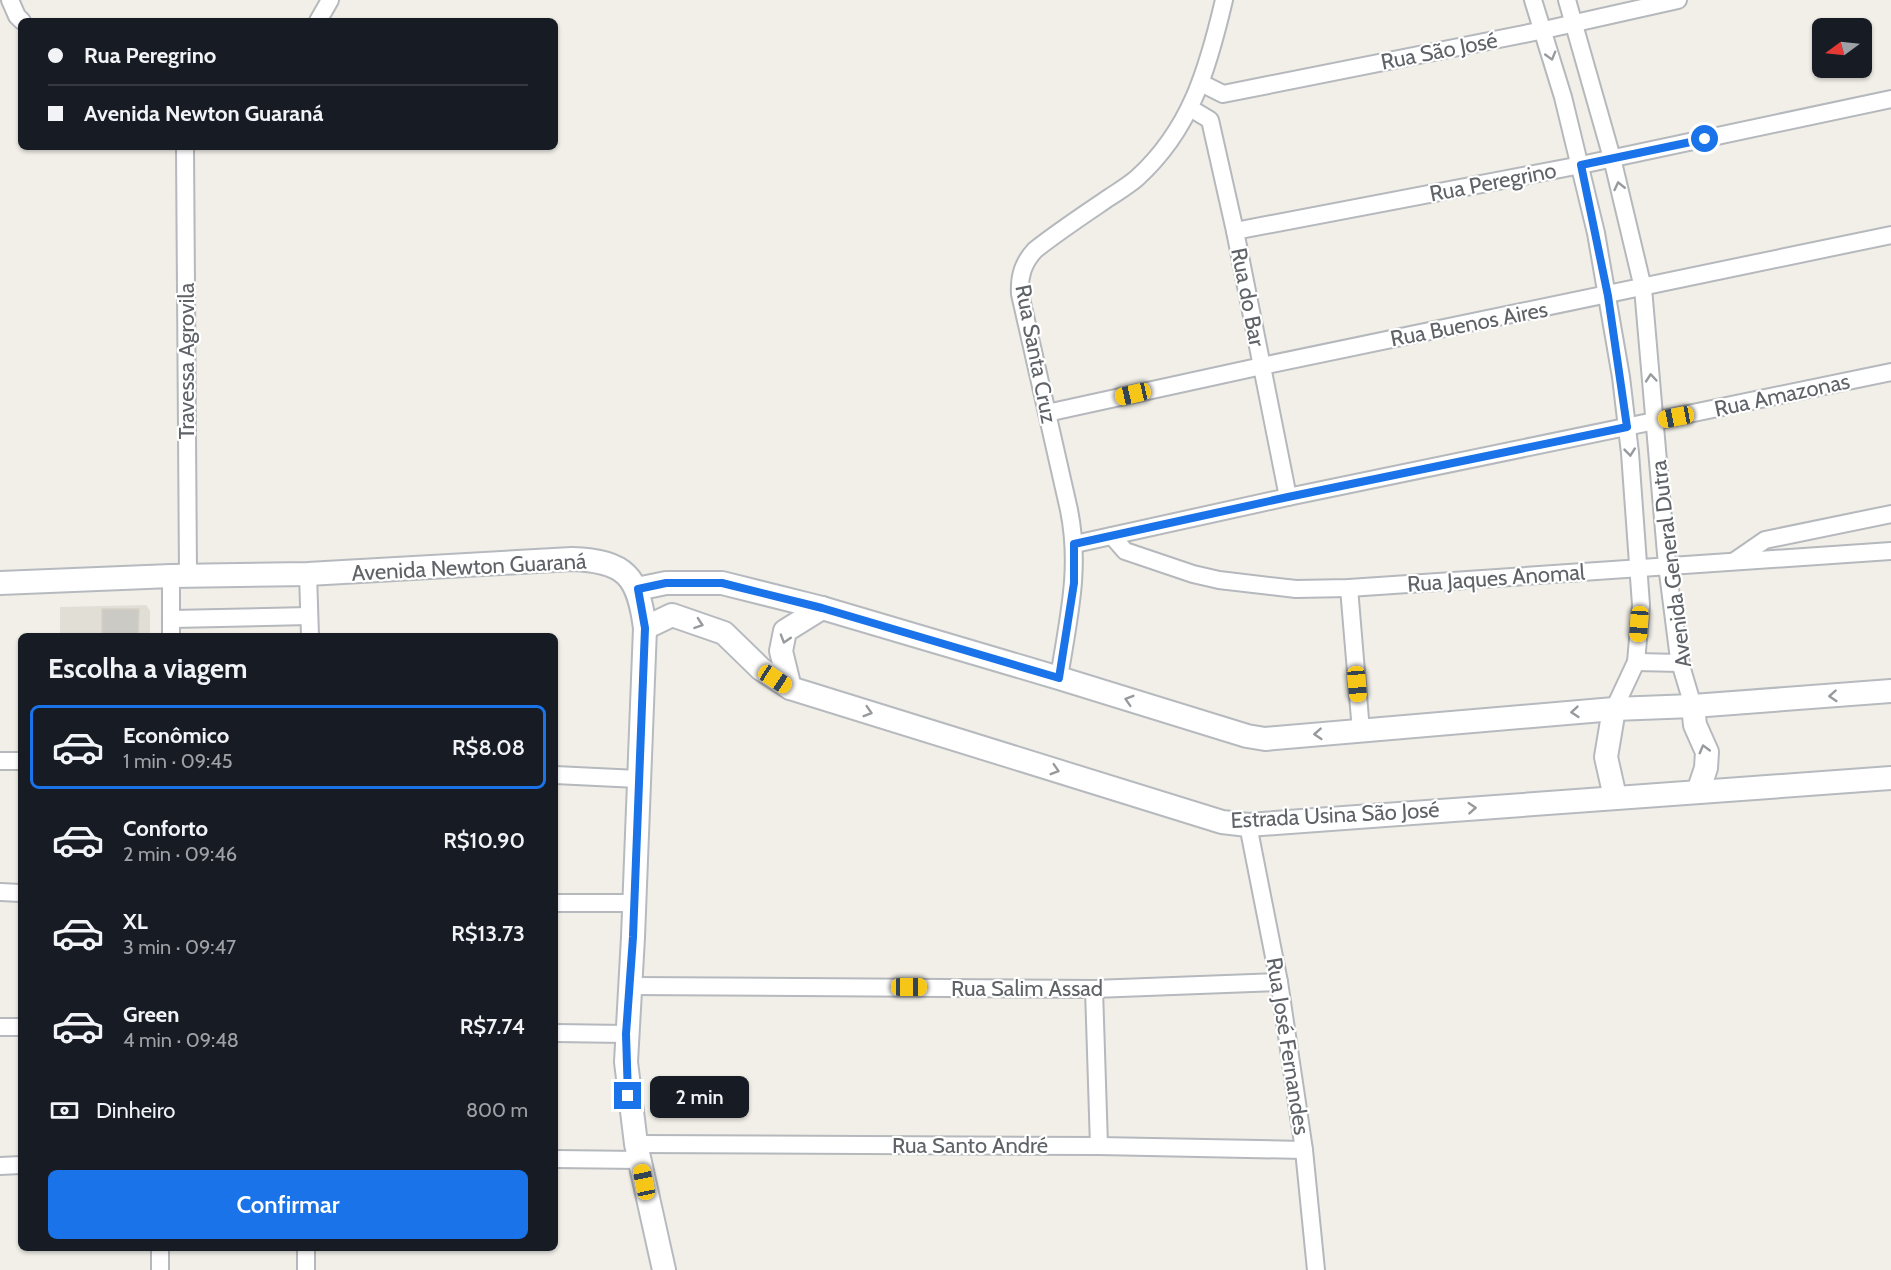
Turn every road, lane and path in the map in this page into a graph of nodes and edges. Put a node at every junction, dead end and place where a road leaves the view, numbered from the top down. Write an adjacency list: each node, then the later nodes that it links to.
1 (10, 0): 7 (street)
2 (330, 0): 8 (street)
3 (1224, 0): 11 (street, Rua Santa Cruz)
4 (1533, 0): 10 (street, Avenida General Dutra)
5 (1567, 0): 9 (street, Avenida General Dutra)
6 (1678, 0): 9 (street, Rua São José)
7 (19, 18)
8 (320, 18)
9 (1574, 23): 10 (street, Rua São José); 15 (street, Avenida General Dutra)
10 (1544, 30): 11 (street, Rua São José); 16 (street, Avenida General Dutra, one-way to 16)
11 (1201, 83): 13 (street, Rua Santa Cruz)
12 (1891, 99): 15 (street, Rua Peregrino)
13 (1190, 108): 17 (street, Rua do Bar); 23 (street, Rua Santa Cruz)
14 (185, 150): 35 (street, Travessa Agrovila)
15 (1612, 158): 16 (street, Rua Peregrino); 19 (street, Avenida General Dutra, one-way to 15)
16 (1581, 165): 17 (street, Rua Peregrino); 20 (street, Avenida General Dutra)
17 (1235, 231): 21 (street, Rua do Bar)
18 (1891, 235): 19 (street, Rua Buenos Aires)
19 (1642, 288): 20 (street, Rua Buenos Aires); 24 (street, Avenida General Dutra, one-way to 19)
20 (1608, 296): 21 (street, Rua Buenos Aires); 25 (street, Avenida General Dutra)
21 (1262, 366): 23 (street, Rua Buenos Aires); 26 (street, Rua do Bar)
22 (1891, 372): 24 (street, Rua Amazonas)
23 (1047, 413): 29 (street, Rua Santa Cruz)
24 (1654, 421): 25 (street, Rua Amazonas); 32 (street, Avenida General Dutra)
25 (1627, 427): 26 (street, Rua Amazonas); 33 (street, Avenida General Dutra, one-way to 33)
26 (1288, 497): 28 (street, Rua Amazonas)
27 (1891, 514): 31 (street)
28 (1112, 536): 29 (street, Rua Amazonas); 37 (street, Rua Jaques Anomal)
29 (1074, 544): 47 (street, Rua Santa Cruz)
30 (1891, 551): 31 (street, Rua Jaques Anomal)
31 (1736, 560): 32 (street, Rua Jaques Anomal)
32 (1668, 565): 33 (street, Rua Jaques Anomal); 46 (street, Avenida General Dutra)
33 (1639, 567): 37 (street, Rua Jaques Anomal); 45 (street, Avenida General Dutra)
34 (308, 574): 35 (main road, Avenida Newton Guaraná); 38 (main road, Avenida Newton Guaraná); 40 (street)
35 (180, 576): 36 (main road, Avenida Newton Guaraná); 41 (street, Travessa Agrovila)
36 (0, 583)
37 (1348, 588): 52 (street)
38 (638, 589): 39 (main road); 42 (main road)
39 (822, 608): 47 (main road); 48 (main road, one-way to 48)
40 (309, 616): 41 (street); 44 (street)
41 (172, 619): 43 (street, Travessa Agrovila)
42 (645, 628): 48 (main road, Estrada Usina São José, one-way to 48); 56 (main road)
43 (171, 633)
44 (310, 633)
45 (1636, 663): 46 (street); 51 (street, Avenida General Dutra)
46 (1680, 663): 50 (street, Avenida General Dutra)
47 (1059, 678): 52 (main road, one-way to 47)
48 (790, 688): 60 (main road, Estrada Usina São José, one-way to 60)
49 (1891, 691): 50 (main road, one-way to 50)
50 (1693, 706): 51 (main road); 58 (main road, one-way to 50)
51 (1614, 709): 52 (main road, one-way to 52); 59 (main road)
52 (1361, 731)
53 (0, 761): 54 (street)
54 (18, 761)
55 (558, 775): 56 (street)
56 (638, 778): 64 (main road)
57 (1891, 778): 58 (main road, Estrada Usina São José)
58 (1698, 792): 59 (main road, Estrada Usina São José)
59 (1615, 797): 60 (main road, Estrada Usina São José, one-way to 59)
60 (1248, 825): 65 (street, Rua José Fernandes)
61 (0, 892): 62 (street)
62 (18, 893)
63 (558, 903): 64 (street)
64 (634, 903): 66 (main road)
65 (1279, 982): 67 (street, Rua Salim Assad); 73 (street, Rua José Fernandes)
66 (630, 986): 67 (street, Rua Salim Assad); 71 (main road)
67 (1094, 989): 72 (street)
68 (0, 1027): 69 (street)
69 (18, 1027)
70 (558, 1033): 71 (street)
71 (626, 1034): 74 (main road)
72 (1099, 1146): 73 (street, Rua Santo André); 74 (street, Rua Santo André)
73 (1304, 1150): 83 (street, Rua José Fernandes)
74 (638, 1152): 75 (street, Rua Santo André); 82 (main road)
75 (558, 1159)
76 (18, 1165): 77 (street)
77 (0, 1166)
78 (160, 1251): 80 (street)
79 (306, 1251): 81 (street)
80 (160, 1270)
81 (306, 1270)
82 (664, 1270)
83 (1316, 1270)

